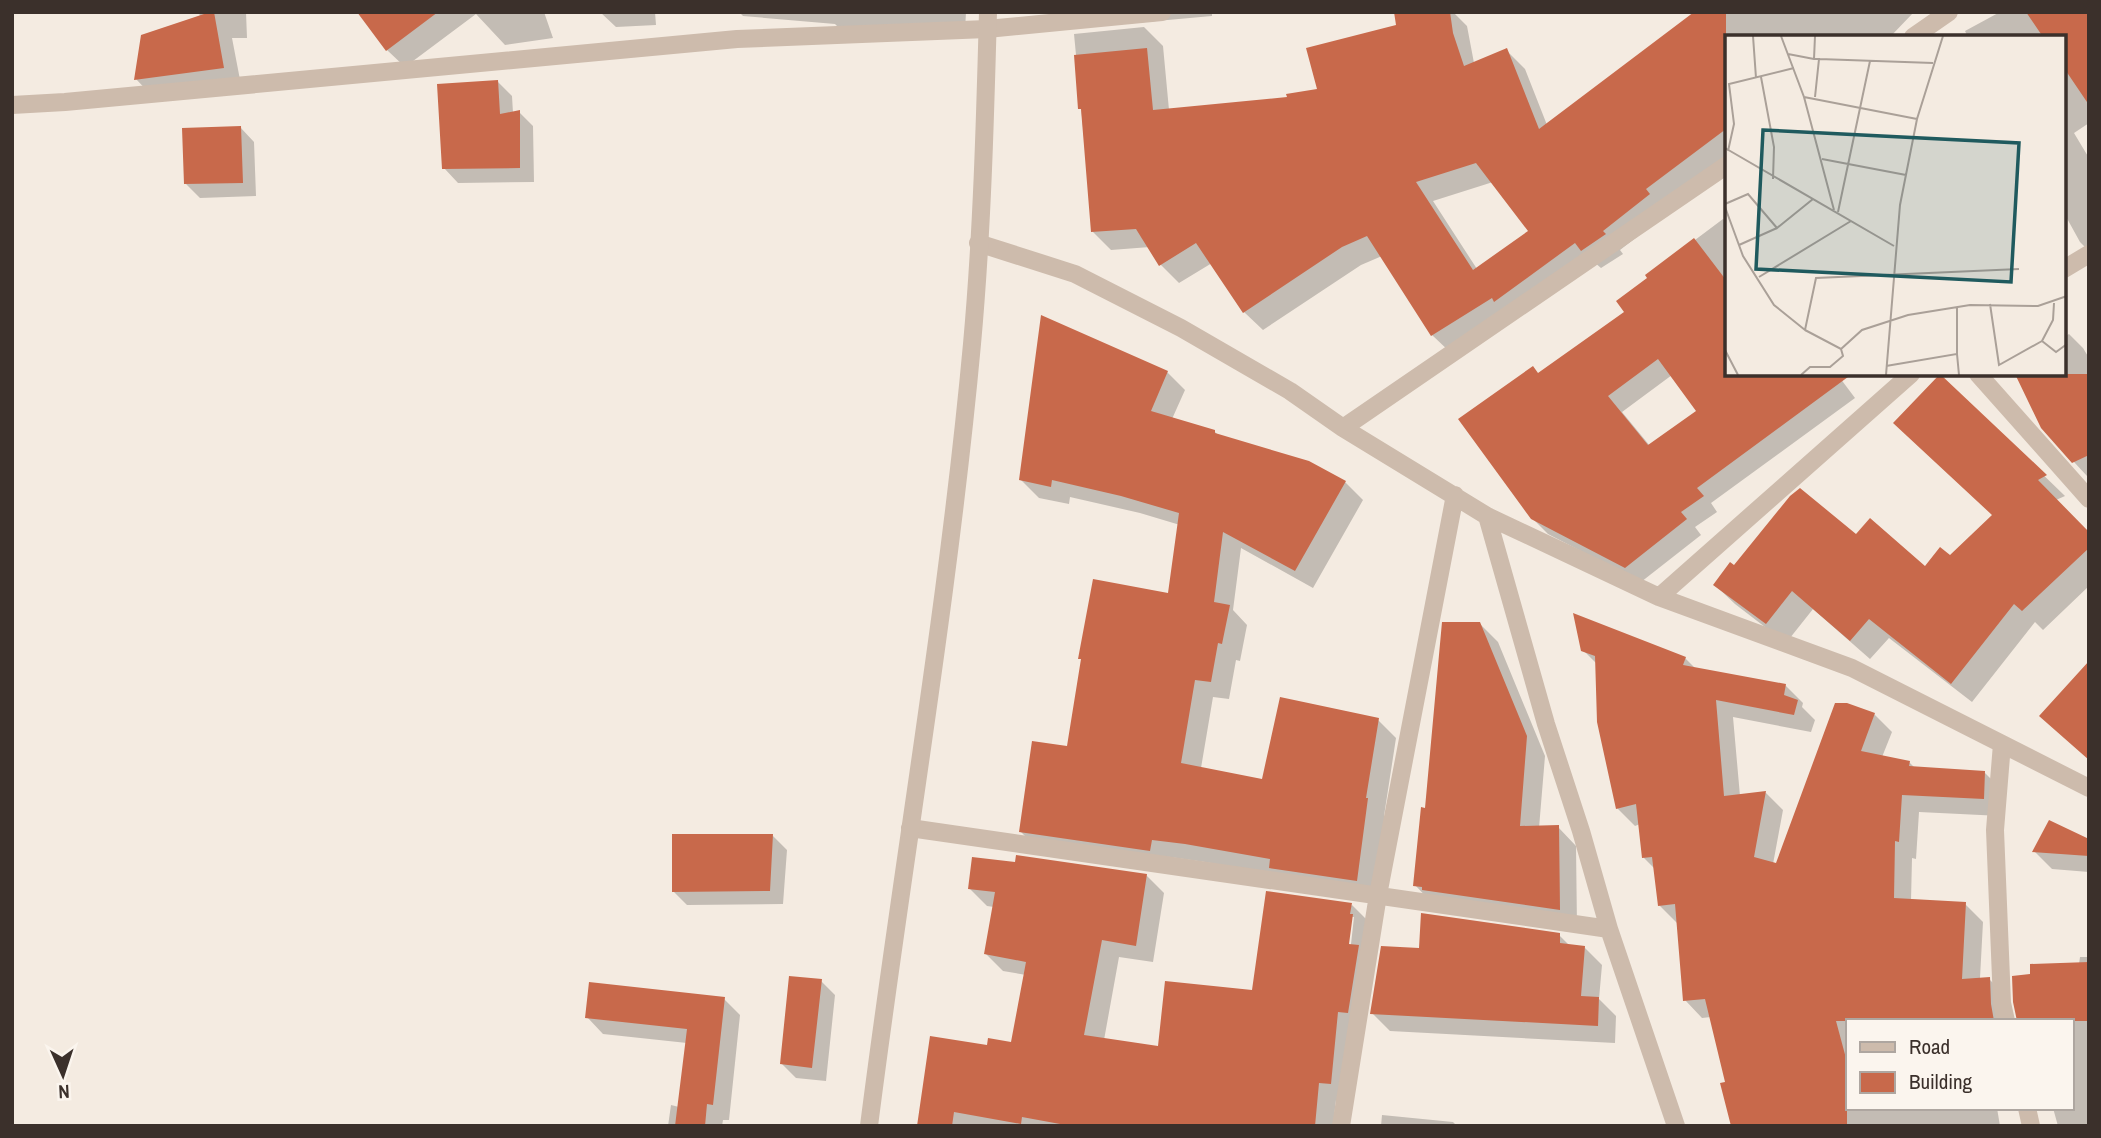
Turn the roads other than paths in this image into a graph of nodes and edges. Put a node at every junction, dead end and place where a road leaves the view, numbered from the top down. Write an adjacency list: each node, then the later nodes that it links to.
1 (1162, 12): 3 (street)
2 (1949, 12): 4 (street)
3 (988, 21): 5 (street); 7 (street)
4 (1916, 35)
5 (12, 105)
6 (1725, 166): 12 (street)
7 (978, 243): 12 (street); 19 (street)
8 (2089, 254): 9 (street)
9 (2066, 268)
10 (1909, 376): 16 (street)
11 (1980, 376): 14 (street)
12 (1343, 428): 13 (street)
13 (1455, 495): 15 (street); 20 (street)
14 (2089, 499)
15 (1487, 516): 16 (street); 21 (street)
16 (1659, 597): 17 (street)
17 (2002, 744): 18 (street); 22 (street)
18 (2089, 788)
19 (910, 828): 20 (street); 23 (street)
20 (1378, 895): 21 (street); 24 (street)
21 (1609, 929): 25 (street)
22 (2006, 1019)
23 (869, 1126)
24 (1341, 1126)
25 (1676, 1126)

